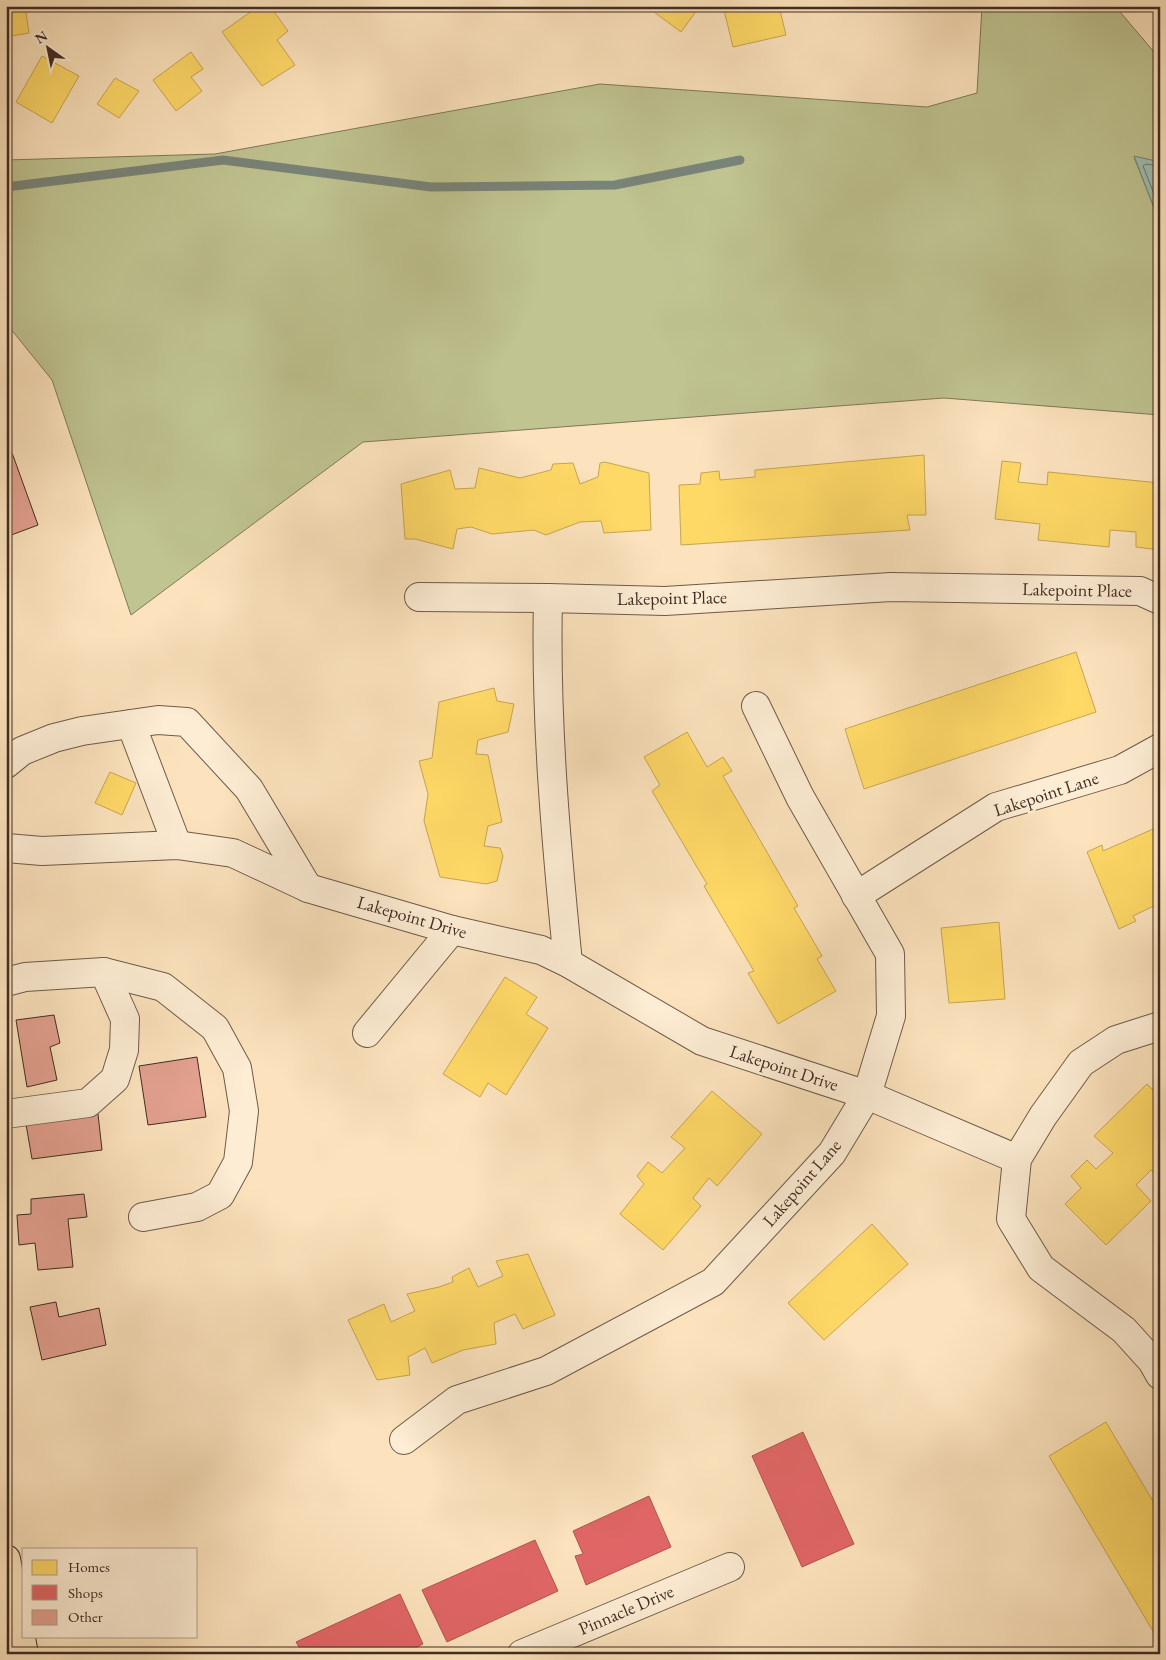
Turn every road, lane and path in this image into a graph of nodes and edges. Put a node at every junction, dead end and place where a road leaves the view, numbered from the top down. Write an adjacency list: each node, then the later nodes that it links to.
1 (419, 597): 2 (street, Lakepoint Place)
2 (548, 598): 3 (street, Lakepoint Place); 13 (street)
3 (1160, 600)
4 (756, 706): 11 (street)
5 (131, 724): 7 (street); 8 (street); 10 (street)
6 (1160, 748): 11 (street, Lakepoint Lane)
7 (6, 764)
8 (177, 845): 9 (street, Lakepoint Drive); 10 (street, Lakepoint Drive)
9 (6, 848)
10 (308, 888): 12 (street, Lakepoint Drive)
11 (856, 896): 18 (street, Lakepoint Lane)
12 (452, 930): 13 (street, Lakepoint Drive); 17 (street)
13 (568, 963): 18 (street, Lakepoint Drive)
14 (104, 972): 15 (street); 19 (street); 21 (street)
15 (6, 982)
16 (1160, 1026): 20 (street)
17 (367, 1033)
18 (867, 1095): 20 (street, Lakepoint Drive); 23 (street, Lakepoint Lane)
19 (6, 1114)
20 (1017, 1159): 22 (street)
21 (143, 1218)
22 (1157, 1366)
23 (404, 1440)
24 (6, 1559): 26 (main road)
25 (730, 1567): 27 (street, Pinnacle Drive)
26 (24, 1654)
27 (522, 1654)

